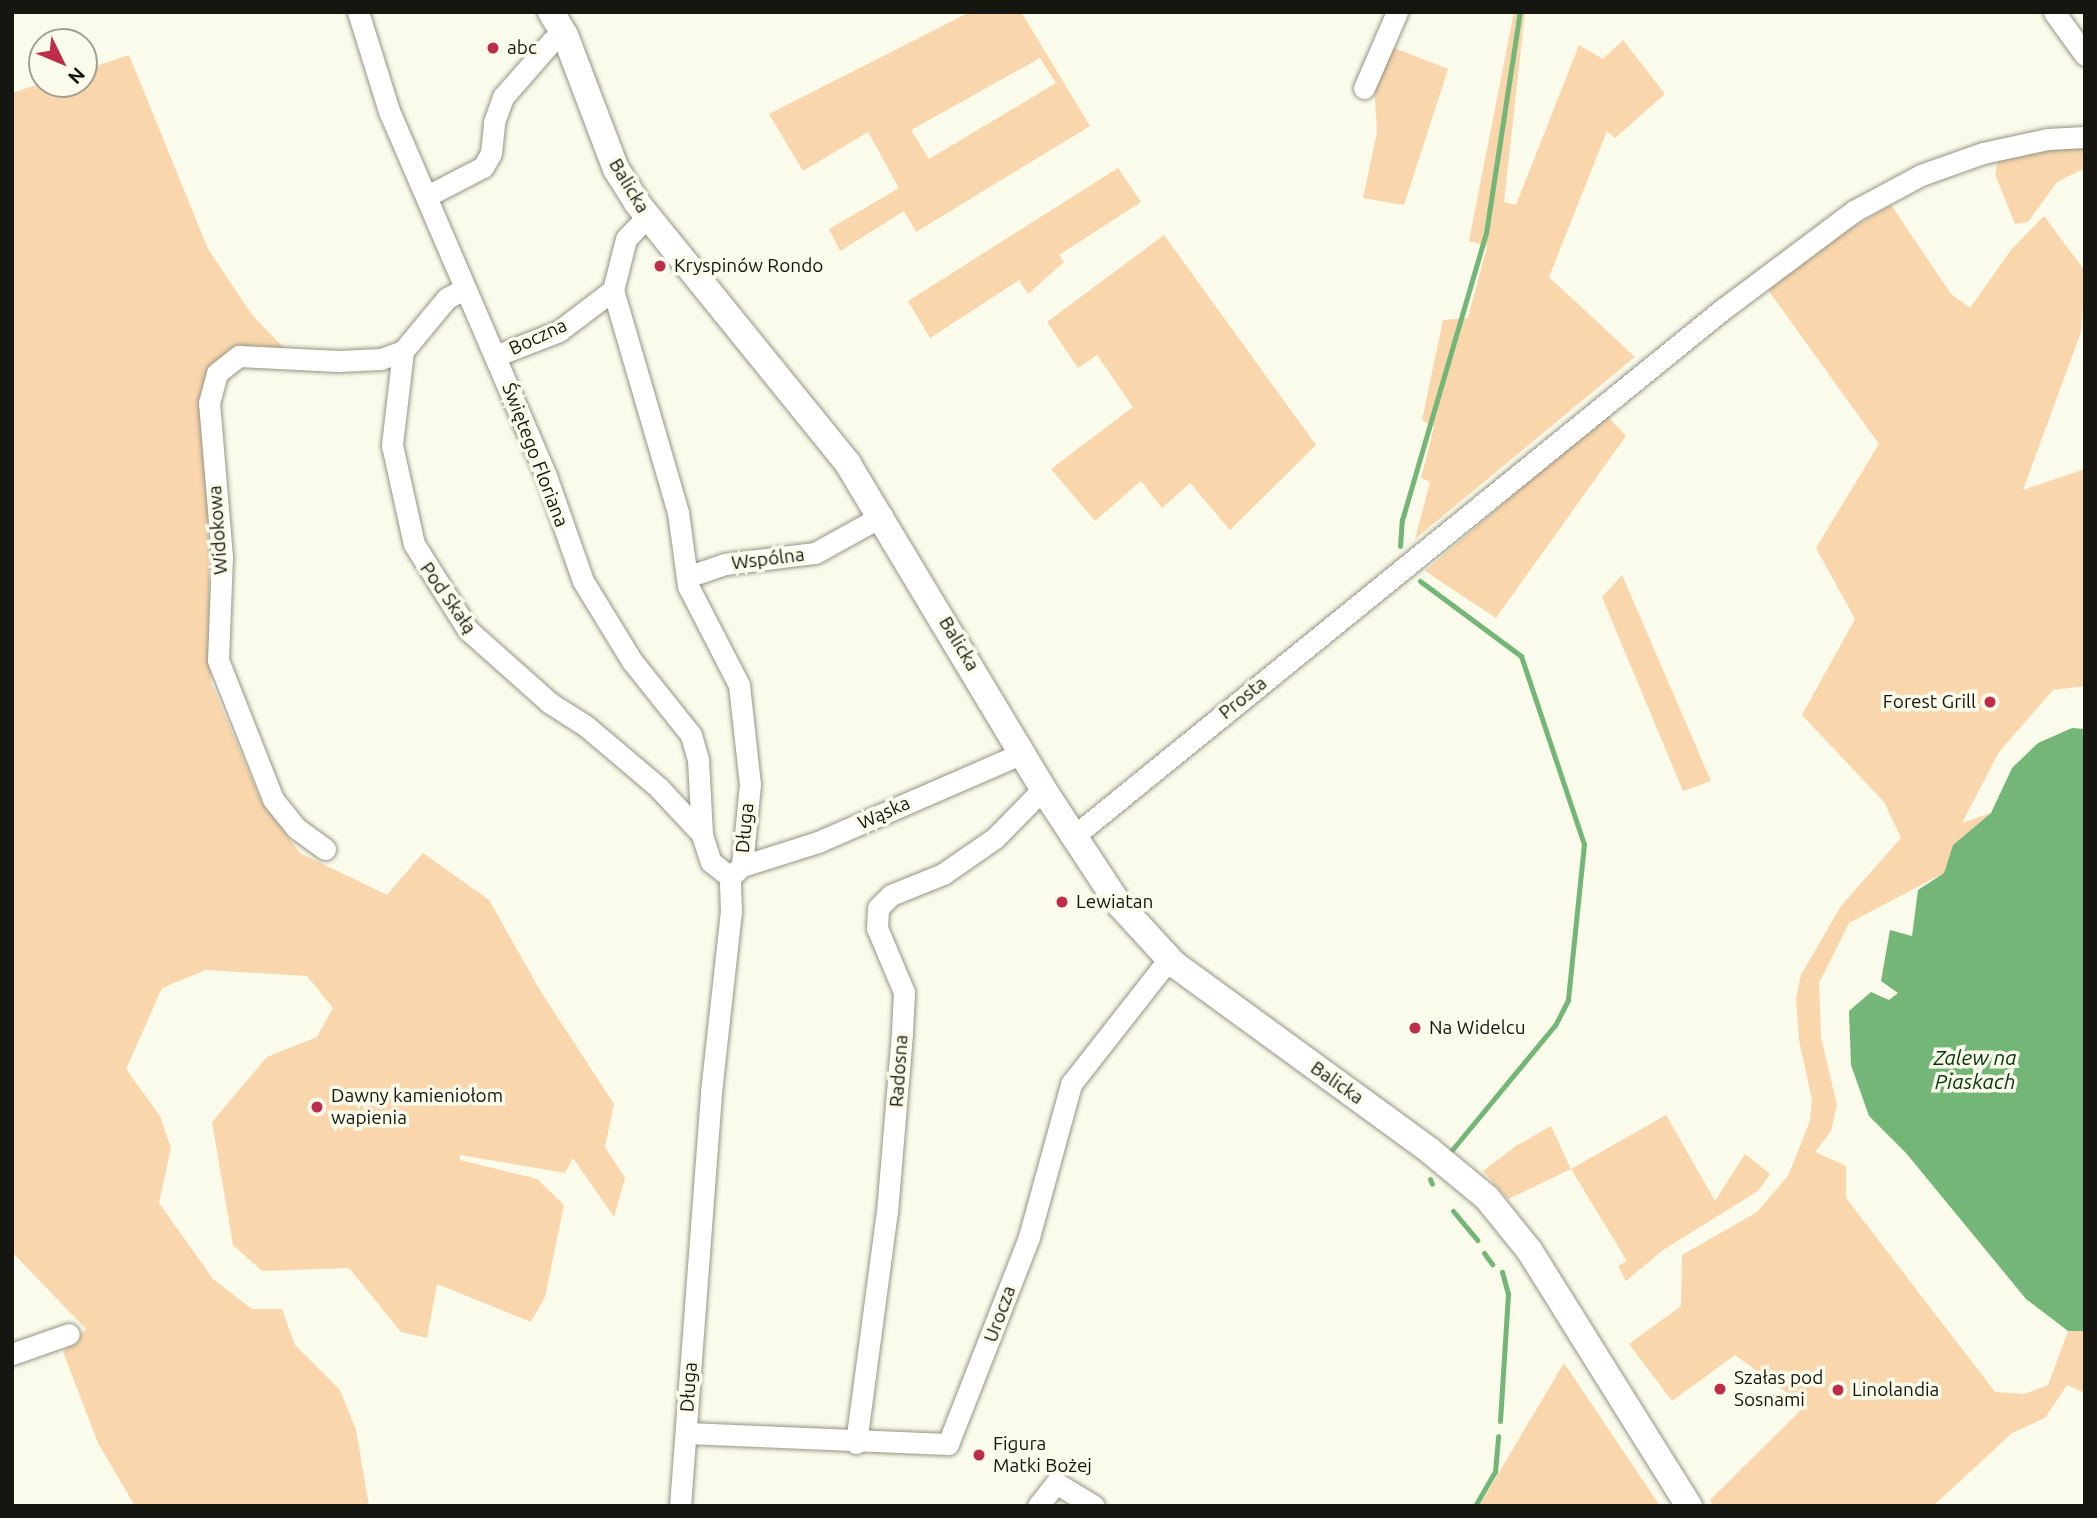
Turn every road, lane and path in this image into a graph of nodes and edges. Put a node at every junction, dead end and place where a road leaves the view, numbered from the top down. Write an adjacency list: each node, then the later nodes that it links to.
1 (358, 12): 9 (street, Świętego Floriana)
2 (551, 12): 5 (main road, Balicka)
3 (1397, 12): 7 (street)
4 (2054, 12): 6 (street)
5 (564, 23): 9 (street); 10 (main road, Balicka)
6 (2085, 55)
7 (1364, 88)
8 (2085, 137): 20 (street, Prosta)
9 (427, 196): 11 (street, Świętego Floriana)
10 (647, 218): 12 (street, Długa); 15 (main road, Balicka)
11 (464, 289): 13 (street); 14 (street, Świętego Floriana)
12 (613, 290): 14 (street, Boczna); 16 (street, Długa)
13 (403, 351): 19 (street, Pod Skałą); 21 (street, Widokowa)
14 (495, 356): 19 (street, Świętego Floriana)
15 (882, 516): 16 (street, Wspólna); 17 (main road, Balicka)
16 (687, 577): 22 (street, Długa)
17 (1023, 753): 18 (main road, Balicka); 22 (street, Wąska)
18 (1044, 789): 20 (main road, Balicka); 27 (street, Radosna)
19 (702, 835): 22 (street, Świętego Floriana)
20 (1074, 836): 23 (main road, Balicka)
21 (325, 849)
22 (736, 871): 26 (street, Długa)
23 (1174, 964): 27 (street, Urocza); 31 (main road, Balicka)
24 (69, 1334): 25 (street)
25 (12, 1354)
26 (686, 1433): 27 (street, Urocza); 28 (street, Długa)
27 (856, 1443)
28 (680, 1506)
29 (1038, 1506): 30 (street)
30 (1094, 1506)
31 (1689, 1506)

